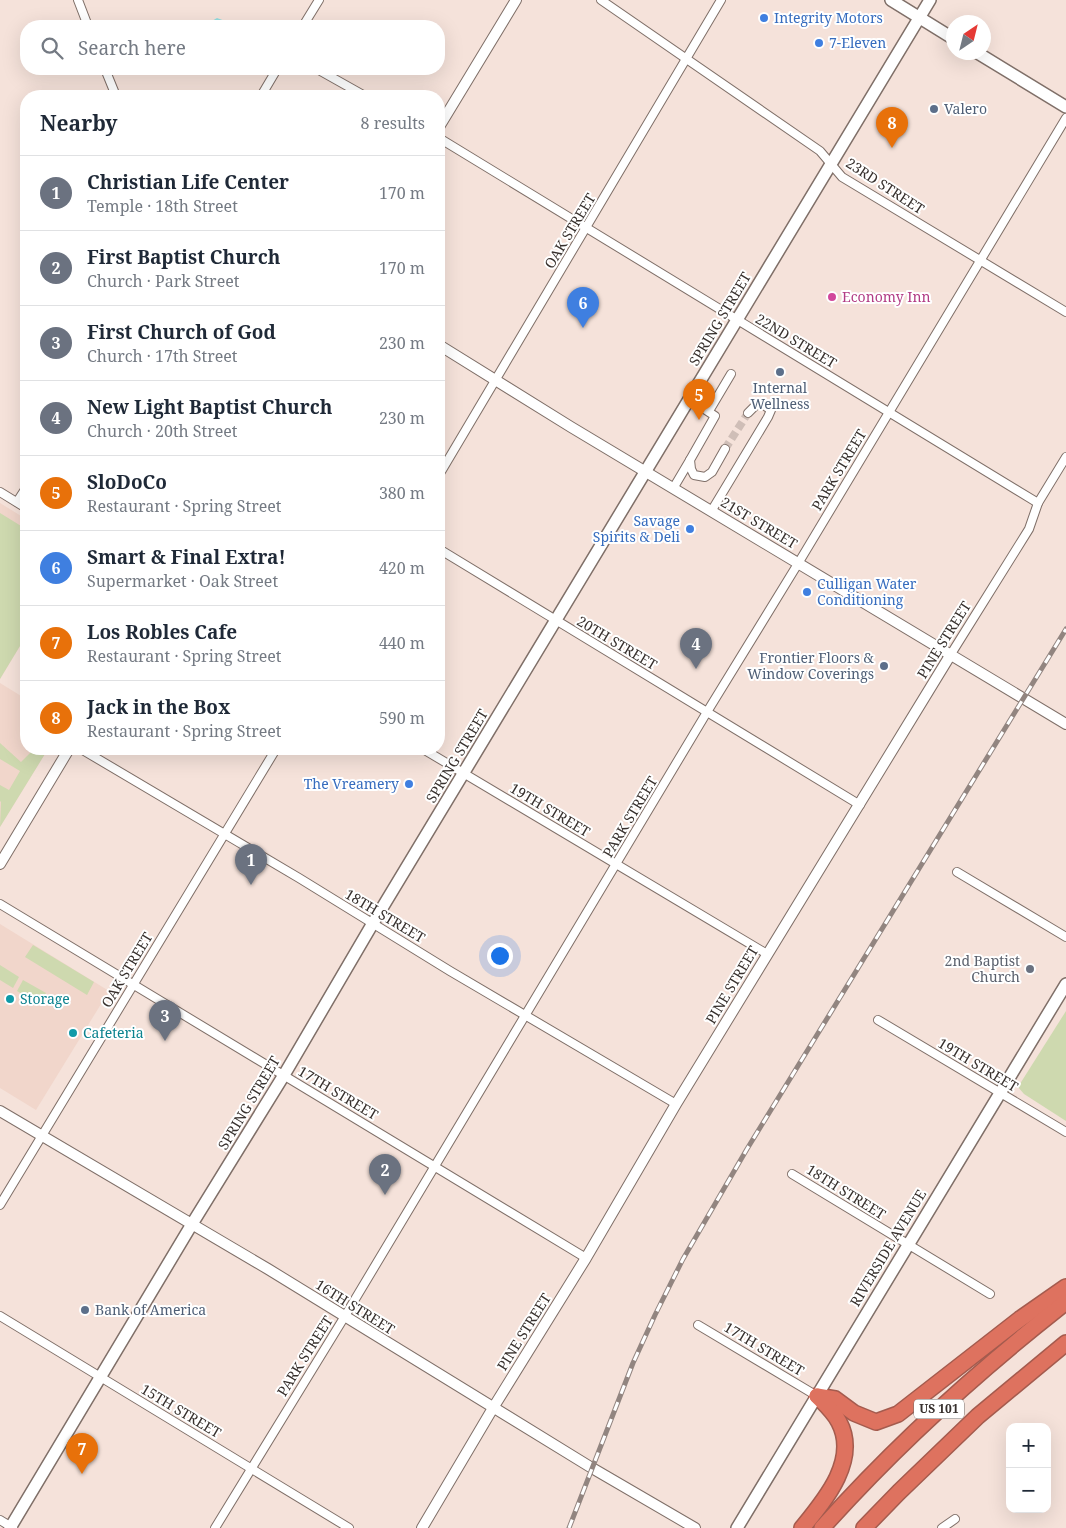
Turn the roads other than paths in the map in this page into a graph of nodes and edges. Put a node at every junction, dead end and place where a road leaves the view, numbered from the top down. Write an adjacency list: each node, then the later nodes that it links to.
1 (78, 0): 9 (street)
2 (82, 0): 9 (street)
3 (319, 0): 12 (street)
4 (516, 0): 23 (street)
5 (601, 0): 14 (street, 23RD STREET)
6 (721, 0): 14 (street, OAK STREET)
7 (891, 0): 10 (main road)
8 (930, 0): 10 (main road, SPRING STREET)
9 (83, 13): 11 (street)
10 (920, 18): 13 (main road); 26 (main road, SPRING STREET)
11 (86, 20)
12 (307, 20)
13 (946, 34)
14 (687, 59): 26 (street, 23RD STREET); 27 (street, OAK STREET)
15 (989, 60): 22 (main road)
16 (107, 75): 19 (street)
17 (273, 75): 20 (street)
18 (328, 75): 21 (street)
19 (114, 90)
20 (265, 90)
21 (354, 90)
22 (1066, 107)
23 (445, 117)
24 (1066, 118): 28 (street, PARK STREET)
25 (445, 142): 27 (street, 22ND STREET)
26 (830, 165): 28 (street, 23RD STREET); 30 (main road, SPRING STREET)
27 (587, 228): 30 (street, 22ND STREET); 33 (street, OAK STREET)
28 (980, 259): 29 (street, 23RD STREET); 36 (street, PARK STREET)
29 (1066, 312)
30 (738, 320): 34 (main road, SPRING STREET); 36 (street, 22ND STREET)
31 (445, 349): 33 (street, 21ST STREET)
32 (731, 374): 35 (street)
33 (495, 379): 41 (street, OAK STREET); 42 (street, 21ST STREET)
34 (689, 399): 35 (street); 42 (main road, SPRING STREET)
35 (708, 411): 40 (street)
36 (889, 411): 47 (street, 22ND STREET); 51 (street, PARK STREET)
37 (748, 413): 49 (street)
38 (725, 449): 40 (street)
39 (1066, 457): 47 (street, PINE STREET)
40 (690, 460): 43 (street)
41 (445, 465)
42 (646, 470): 43 (street, 21ST STREET); 52 (main road, SPRING STREET)
43 (674, 487): 49 (street, 21ST STREET)
44 (0, 492): 46 (street)
45 (20, 497): 46 (street)
46 (17, 502): 48 (street)
47 (1038, 503): 53 (street, PINE STREET)
48 (20, 504)
49 (712, 510): 51 (street, 21ST STREET)
50 (445, 553): 52 (street, 20TH STREET)
51 (799, 562): 53 (street, 21ST STREET); 54 (street, PARK STREET)
52 (556, 620): 54 (street, 20TH STREET); 60 (main road, SPRING STREET)
53 (951, 654): 55 (street, 21ST STREET); 61 (street, PINE STREET)
54 (707, 712): 61 (street, 20TH STREET); 64 (street, PARK STREET)
55 (1066, 724)
56 (65, 755): 63 (street)
57 (91, 755): 62 (street, 18TH STREET)
58 (272, 755): 62 (street, OAK STREET)
59 (433, 755): 60 (street, 19TH STREET)
60 (464, 773): 64 (street, 19TH STREET); 67 (main road, SPRING STREET)
61 (860, 805): 69 (street, PINE STREET)
62 (224, 834): 67 (street, 18TH STREET); 70 (street, OAK STREET)
63 (0, 864)
64 (616, 864): 69 (street, 19TH STREET); 72 (street, PARK STREET)
65 (957, 872): 68 (street)
66 (0, 904): 70 (street, 17TH STREET)
67 (373, 923): 72 (street, 18TH STREET); 74 (main road, SPRING STREET)
68 (1066, 937)
69 (767, 954): 76 (street, PINE STREET)
70 (132, 984): 74 (street, 17TH STREET); 79 (street, OAK STREET)
71 (1066, 984): 75 (main road, RIVERSIDE AVENUE)
72 (526, 1015): 76 (street, 18TH STREET); 80 (street, PARK STREET)
73 (878, 1020): 75 (street, 19TH STREET)
74 (284, 1075): 80 (street, 17TH STREET); 83 (main road, SPRING STREET)
75 (1000, 1092): 78 (street, 19TH STREET); 84 (main road, RIVERSIDE AVENUE)
76 (676, 1104): 85 (street, PINE STREET)
77 (0, 1111): 79 (street, 16TH STREET)
78 (1066, 1132)
79 (42, 1136): 82 (street, OAK STREET); 83 (street, 16TH STREET)
80 (435, 1166): 85 (street, 17TH STREET); 90 (street, PARK STREET)
81 (792, 1174): 84 (street, 18TH STREET)
82 (0, 1205)
83 (192, 1224): 90 (street, 16TH STREET); 93 (main road, SPRING STREET)
84 (907, 1245): 87 (street, 18TH STREET); 94 (main road, RIVERSIDE AVENUE)
85 (586, 1258): 95 (street, PINE STREET)
86 (1066, 1287): 94 (highway)
87 (990, 1294)
88 (1066, 1302): 106 (highway, US 101)
89 (0, 1316): 93 (street, 15TH STREET)
90 (344, 1316): 95 (street, 16TH STREET); 96 (street, PARK STREET)
91 (698, 1325): 94 (street, 17TH STREET)
92 (1066, 1343): 107 (highway, US 101)
93 (100, 1376): 96 (street, 15TH STREET); 99 (main road, SPRING STREET)
94 (817, 1396): 104 (main road, RIVERSIDE AVENUE); 105 (highway)
95 (493, 1408): 102 (street, PINE STREET); 103 (street, 16TH STREET)
96 (251, 1468): 100 (street, PARK STREET); 101 (street, 15TH STREET)
97 (955, 1518): 108 (street)
98 (0, 1520): 99 (street)
99 (11, 1528)
100 (215, 1528)
101 (349, 1528)
102 (422, 1528)
103 (695, 1528)
104 (737, 1528)
105 (802, 1528)
106 (822, 1528)
107 (864, 1528)
108 (942, 1528)

